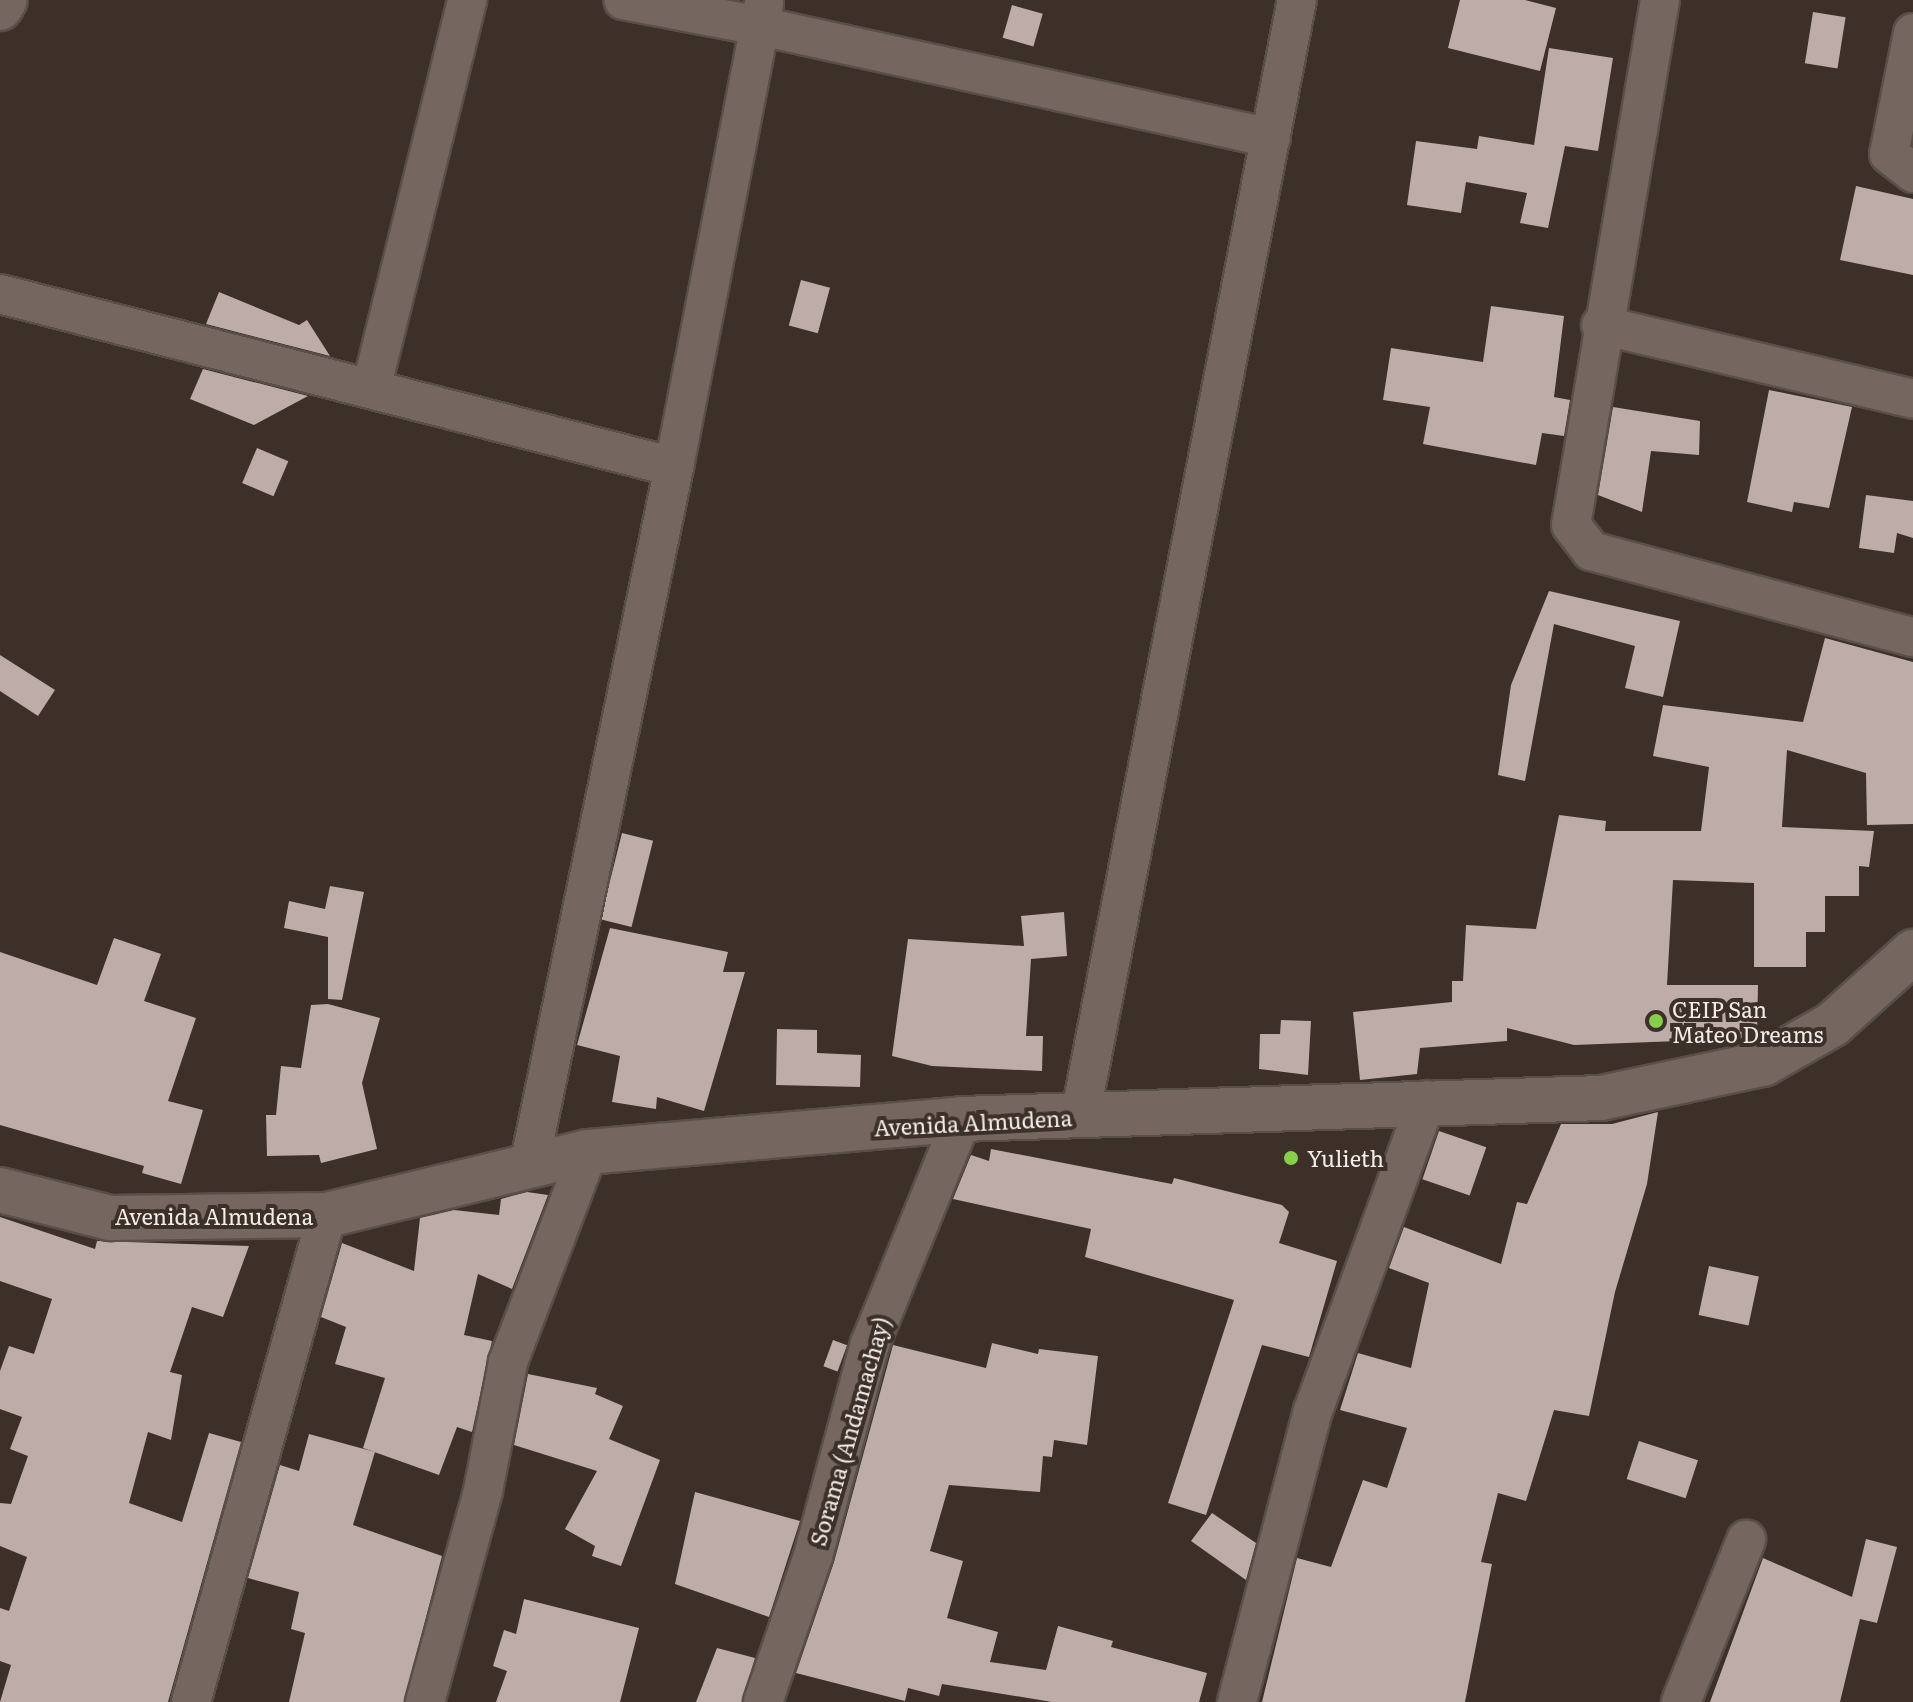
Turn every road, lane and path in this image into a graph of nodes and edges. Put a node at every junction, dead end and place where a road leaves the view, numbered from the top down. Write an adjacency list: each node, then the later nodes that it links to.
1 (5, 0): 6 (street)
2 (467, 0): 13 (street)
3 (623, 0): 7 (street)
4 (1297, 0): 9 (street)
5 (1660, 0): 12 (street)
6 (0, 8)
7 (762, 13): 9 (street); 15 (street)
8 (1913, 33): 10 (street)
9 (1271, 138): 19 (street)
10 (1913, 173)
11 (0, 294): 13 (street)
12 (1601, 325): 14 (street); 16 (street)
13 (371, 389): 15 (street)
14 (1913, 399)
15 (674, 467): 22 (street)
16 (1913, 637)
17 (1913, 952): 18 (street, Avenida Almudena)
18 (1427, 1100): 19 (street, Avenida Almudena); 29 (street)
19 (1080, 1117): 20 (street, Avenida Almudena)
20 (962, 1119): 21 (street, Avenida Almudena); 28 (street, Sorama (Andamachay))
21 (588, 1152): 22 (street, Avenida Almudena); 27 (street)
22 (529, 1166): 24 (street, Avenida Almudena)
23 (1, 1195): 24 (street, Avenida Almudena)
24 (327, 1215): 26 (street)
25 (1746, 1540): 30 (street)
26 (191, 1702)
27 (425, 1702)
28 (763, 1702)
29 (1237, 1702)
30 (1681, 1702)

